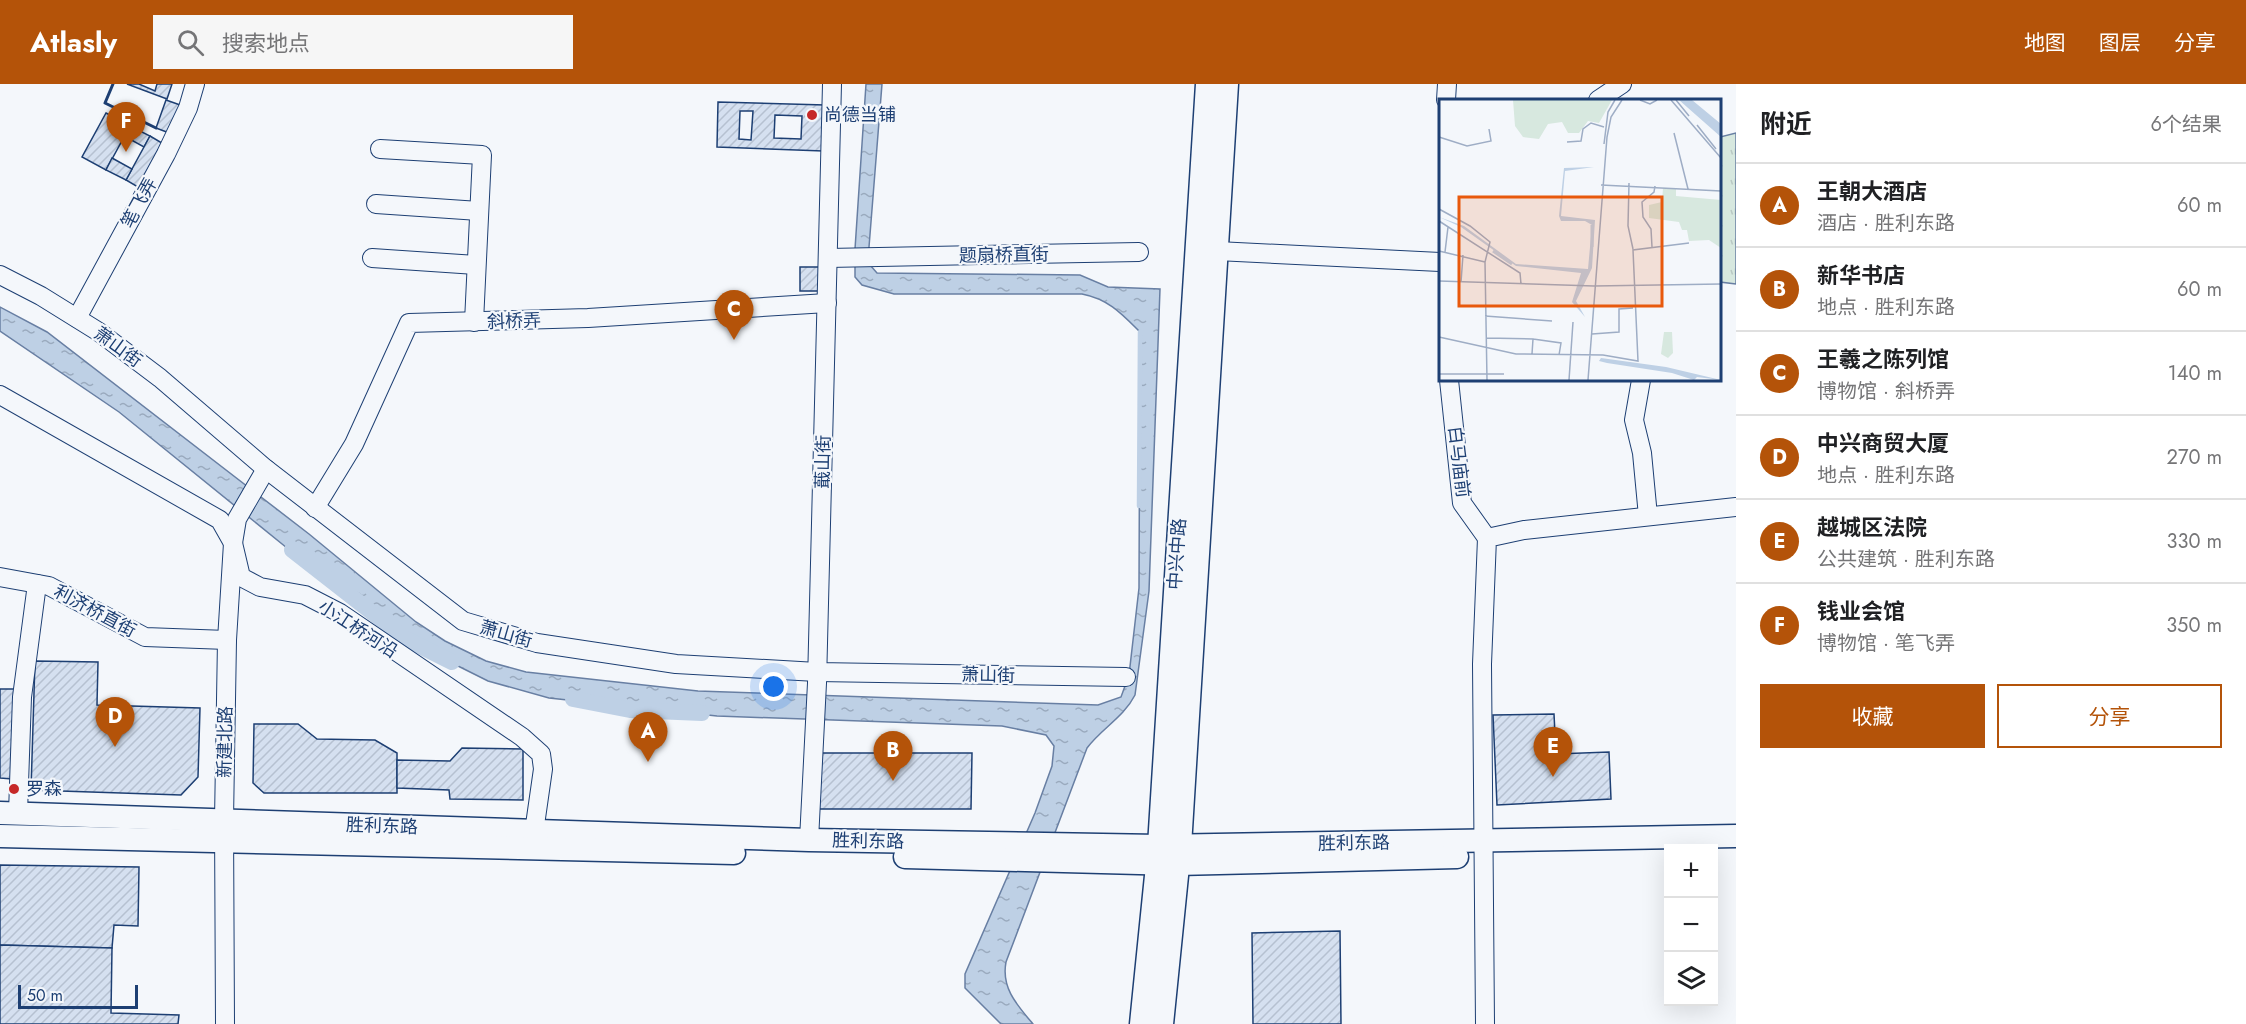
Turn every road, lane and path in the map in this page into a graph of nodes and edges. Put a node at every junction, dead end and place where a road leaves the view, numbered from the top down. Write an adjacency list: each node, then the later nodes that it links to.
1 (195, 84): 20 (street, 笔飞弄)
2 (832, 84): 15 (street, 蕺山街)
3 (1207, 84): 47 (main road, 中兴中路)
4 (1227, 84): 12 (main road, 中兴中路)
5 (1447, 84): 7 (street)
6 (1622, 84): 8 (street)
7 (1446, 99)
8 (1600, 99)
9 (380, 149): 11 (street)
10 (376, 204): 11 (street)
11 (479, 211): 17 (street)
12 (1217, 251): 16 (street); 47 (main road, 中兴中路)
13 (1138, 252): 15 (street, 题扇桥直街)
14 (372, 258): 17 (street)
15 (828, 258): 19 (street, 蕺山街)
16 (1439, 262)
17 (476, 265): 21 (street)
18 (0, 275): 20 (street, 萧山街)
19 (827, 303): 21 (street, 斜桥弄); 34 (street, 蕺山街)
20 (77, 318): 25 (street, 萧山街)
21 (474, 322): 27 (street, 斜桥弄)
22 (1449, 381): 29 (street, 白马庙前)
23 (1641, 381): 28 (street)
24 (0, 395): 30 (street, 小江桥河沿)
25 (263, 473): 27 (street, 萧山街); 30 (street, 新建北路)
26 (1736, 507): 28 (street)
27 (315, 508): 34 (street, 萧山街)
28 (1648, 516): 29 (street)
29 (1487, 538): 42 (street)
30 (233, 543): 33 (street, 新建北路); 38 (street, 小江桥河沿)
31 (0, 577): 32 (street, 利济桥直街)
32 (37, 584): 33 (street, 利济桥直街); 36 (street)
33 (226, 640): 37 (street, 新建北路)
34 (817, 677): 35 (street, 萧山街); 41 (street, 蕺山街)
35 (1126, 677)
36 (9, 813): 37 (main road, 胜利东路)
37 (223, 831): 38 (main road, 胜利东路); 39 (main road, 胜利东路); 45 (main road, 胜利东路); 48 (street, 新建北路)
38 (534, 832): 41 (main road, 胜利东路)
39 (0, 836)
40 (1736, 836): 42 (main road, 胜利东路)
41 (809, 840): 45 (main road, 胜利东路)
42 (1485, 848): 46 (main road, 胜利东路); 47 (main road, 胜利东路); 51 (street)
43 (1736, 849): 44 (main road)
44 (1718, 850)
45 (1006, 851): 47 (main road, 胜利东路)
46 (1664, 851)
47 (1168, 855): 49 (main road, 中兴中路); 50 (main road, 中兴中路)
48 (225, 1024)
49 (1141, 1024)
50 (1162, 1024)
51 (1485, 1024)

